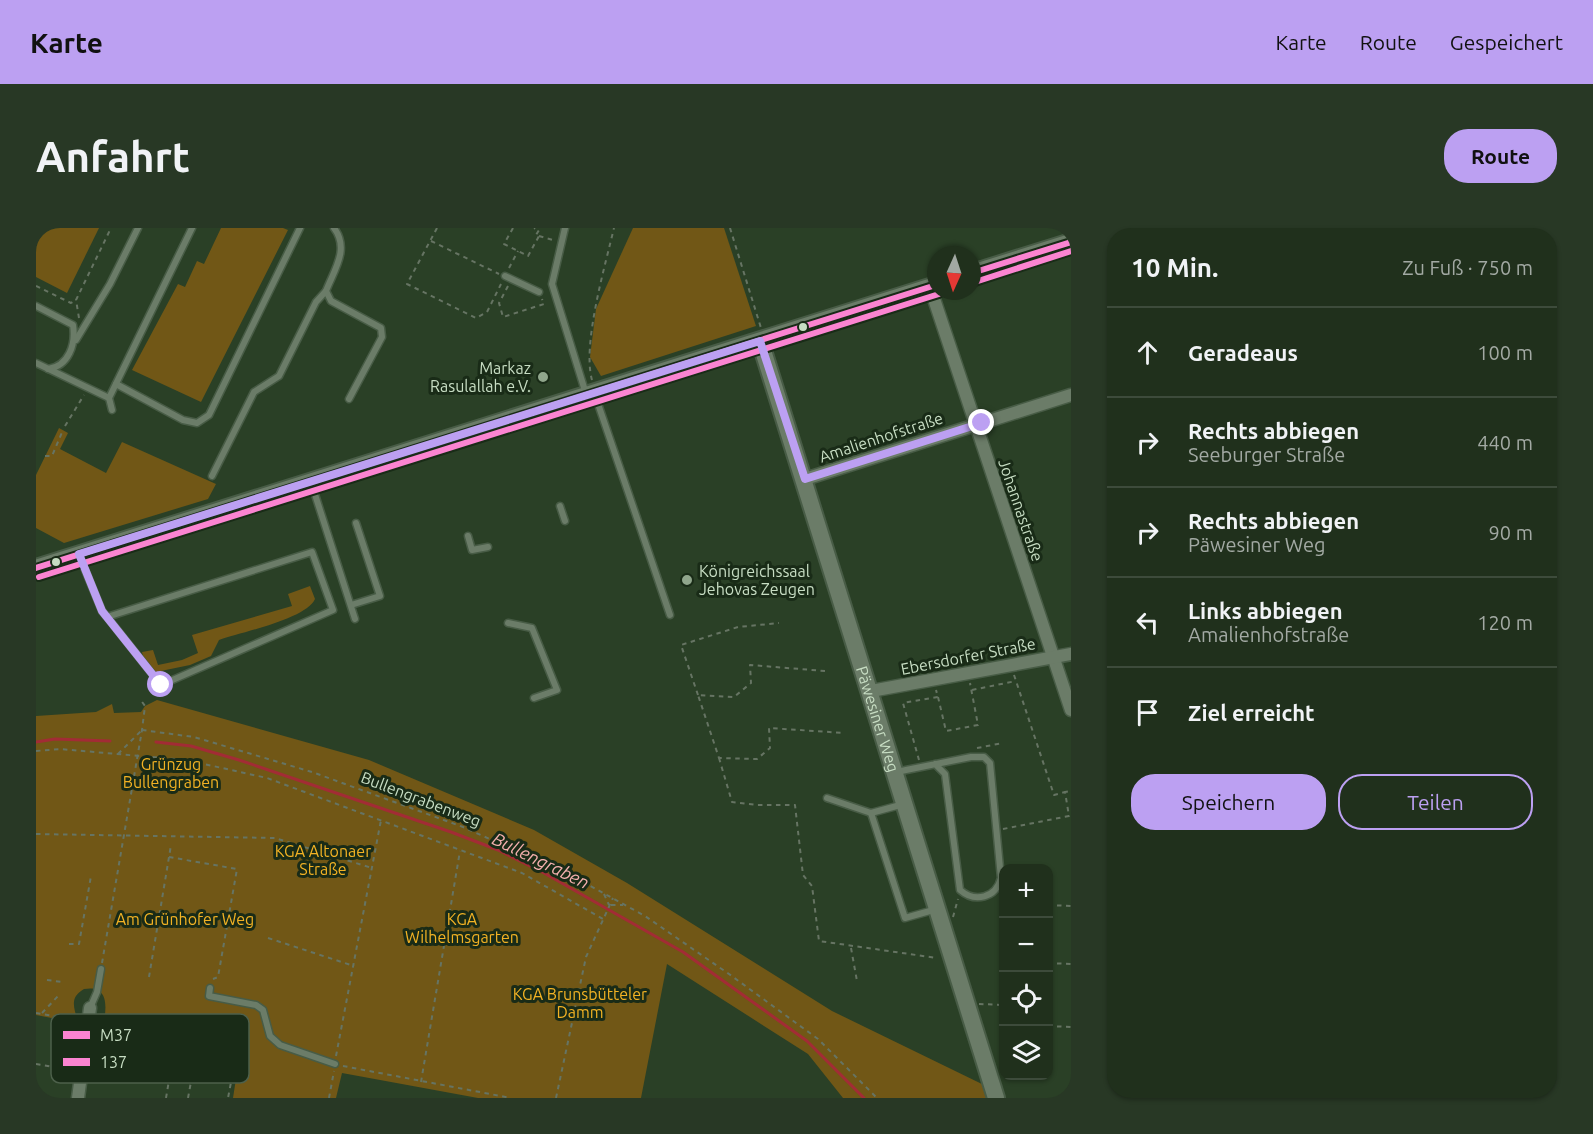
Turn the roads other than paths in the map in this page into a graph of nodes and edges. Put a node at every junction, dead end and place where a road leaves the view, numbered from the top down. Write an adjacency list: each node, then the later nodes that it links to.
1 (138, 228): 15 (lane)
2 (192, 228): 18 (lane)
3 (300, 228): 18 (lane)
4 (334, 228): 10 (lane)
5 (565, 228): 19 (lane)
6 (1071, 242): 7 (street)
7 (981, 270)
8 (505, 276): 11 (lane)
9 (927, 288): 14 (street)
10 (326, 291): 22 (lane); 25 (lane)
11 (539, 292)
12 (937, 300): 24 (street, Johannastraße)
13 (36, 306): 15 (lane)
14 (760, 334): 19 (street); 26 (street, Päwesiner Weg)
15 (76, 340): 17 (lane)
16 (36, 363): 17 (lane)
17 (48, 369): 21 (lane)
18 (116, 384): 21 (lane)
19 (591, 389): 27 (street); 36 (lane)
20 (1071, 395): 24 (street, Amalienhofstraße)
21 (109, 398): 23 (lane)
22 (349, 399)
23 (112, 411)
24 (975, 425): 26 (street, Amalienhofstraße); 41 (street, Johannastraße)
25 (212, 476)
26 (805, 479): 42 (street, Päwesiner Weg)
27 (310, 482): 33 (street); 35 (lane)
28 (560, 506): 29 (lane)
29 (565, 521)
30 (356, 523): 35 (lane)
31 (468, 536): 32 (lane)
32 (488, 547)
33 (79, 554): 34 (street); 37 (lane)
34 (36, 568)
35 (351, 604): 38 (lane)
36 (670, 615)
37 (107, 617): 37 (lane)
38 (355, 619)
39 (508, 623): 43 (lane)
40 (1071, 654): 41 (street, Ebersdorfer Straße)
41 (1053, 657): 42 (street, Ebersdorfer Straße); 44 (street, Johannastraße)
42 (871, 691): 46 (street, Päwesiner Weg)
43 (534, 698)
44 (1071, 710)
45 (934, 764): 45 (lane); 46 (lane)
46 (895, 772): 48 (street, Päwesiner Weg)
47 (827, 798): 49 (lane)
48 (904, 804): 49 (lane); 50 (street, Päwesiner Weg)
49 (871, 813): 50 (lane)
50 (938, 909): 58 (street, Päwesiner Weg)
51 (101, 969): 53 (lane)
52 (210, 988): 55 (lane)
53 (90, 1008): 54 (street)
54 (89, 1014)
55 (335, 1064)
56 (80, 1083): 57 (street)
57 (78, 1098)
58 (996, 1098)

